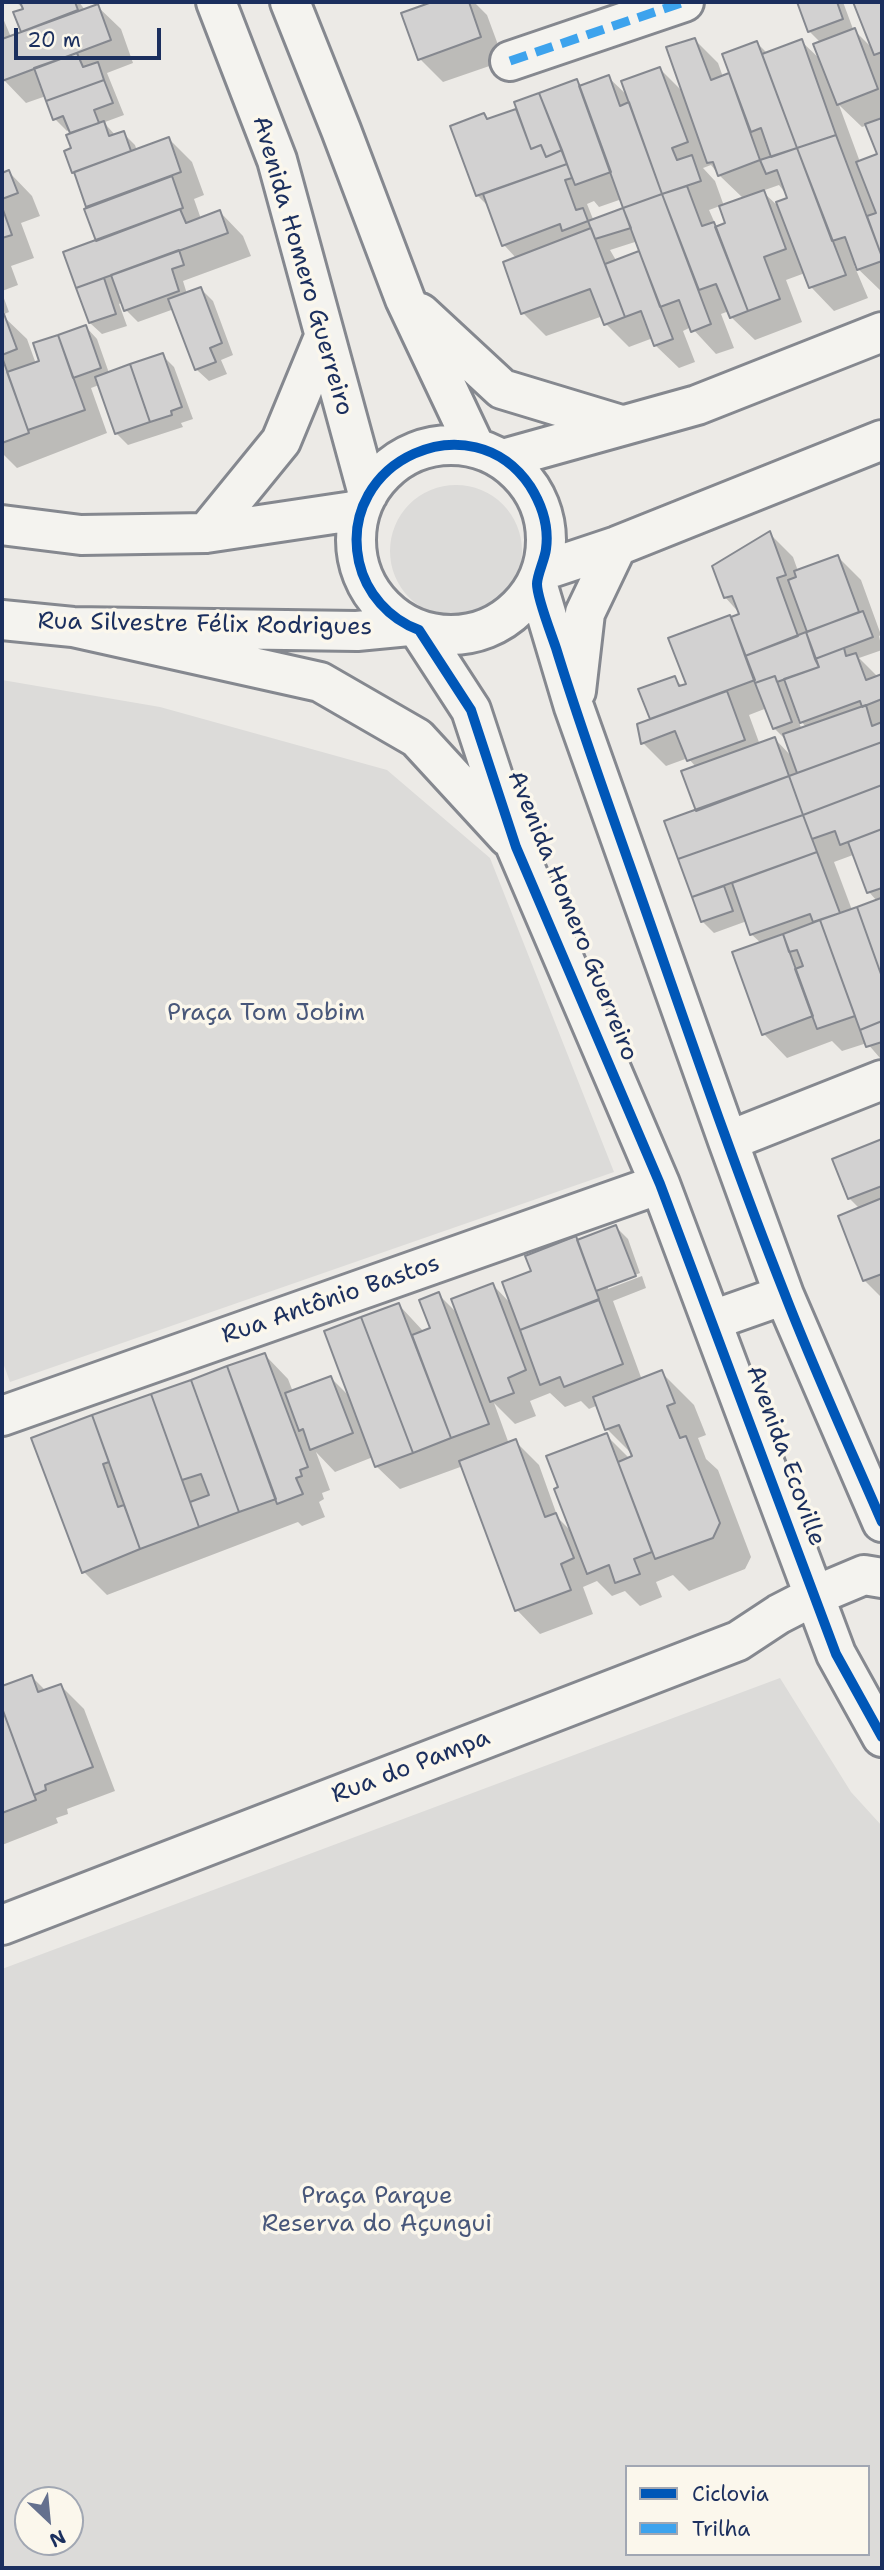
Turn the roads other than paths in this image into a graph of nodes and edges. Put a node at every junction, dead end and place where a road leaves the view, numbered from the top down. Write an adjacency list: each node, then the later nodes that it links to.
1 (216, 2): 7 (street, Avenida Homero Guerreiro)
2 (290, 2): 5 (street)
3 (684, 2): 4 (street)
4 (510, 61)
5 (405, 299): 8 (street); 10 (street)
6 (882, 332): 8 (street)
7 (324, 337): 11 (street, Avenida Homero Guerreiro); 13 (street)
8 (621, 425): 10 (street)
9 (882, 440): 14 (street)
10 (489, 453): 11 (street); 15 (street)
11 (364, 502): 13 (street); 18 (street)
12 (2, 525): 13 (street)
13 (206, 533)
14 (617, 546): 15 (street); 19 (street)
15 (539, 577): 18 (street); 19 (street)
16 (2, 620): 17 (street, Rua Silvestre Félix Rodrigues)
17 (73, 627): 18 (street, Rua Silvestre Félix Rodrigues); 20 (street)
18 (414, 628): 20 (street, Avenida Homero Guerreiro)
19 (574, 707): 22 (street)
20 (516, 846): 23 (street, Avenida Homero Guerreiro)
21 (882, 1080): 22 (street)
22 (727, 1141): 24 (street)
23 (660, 1184): 25 (street, Avenida Ecoville); 26 (street, Rua Antônio Bastos)
24 (785, 1295): 25 (street); 27 (street)
25 (713, 1320): 29 (street, Avenida Ecoville)
26 (2, 1416)
27 (882, 1522)
28 (882, 1578): 29 (street, Rua do Pampa)
29 (814, 1596): 30 (street, Avenida Ecoville); 31 (street, Rua do Pampa)
30 (882, 1737)
31 (2, 1925)

